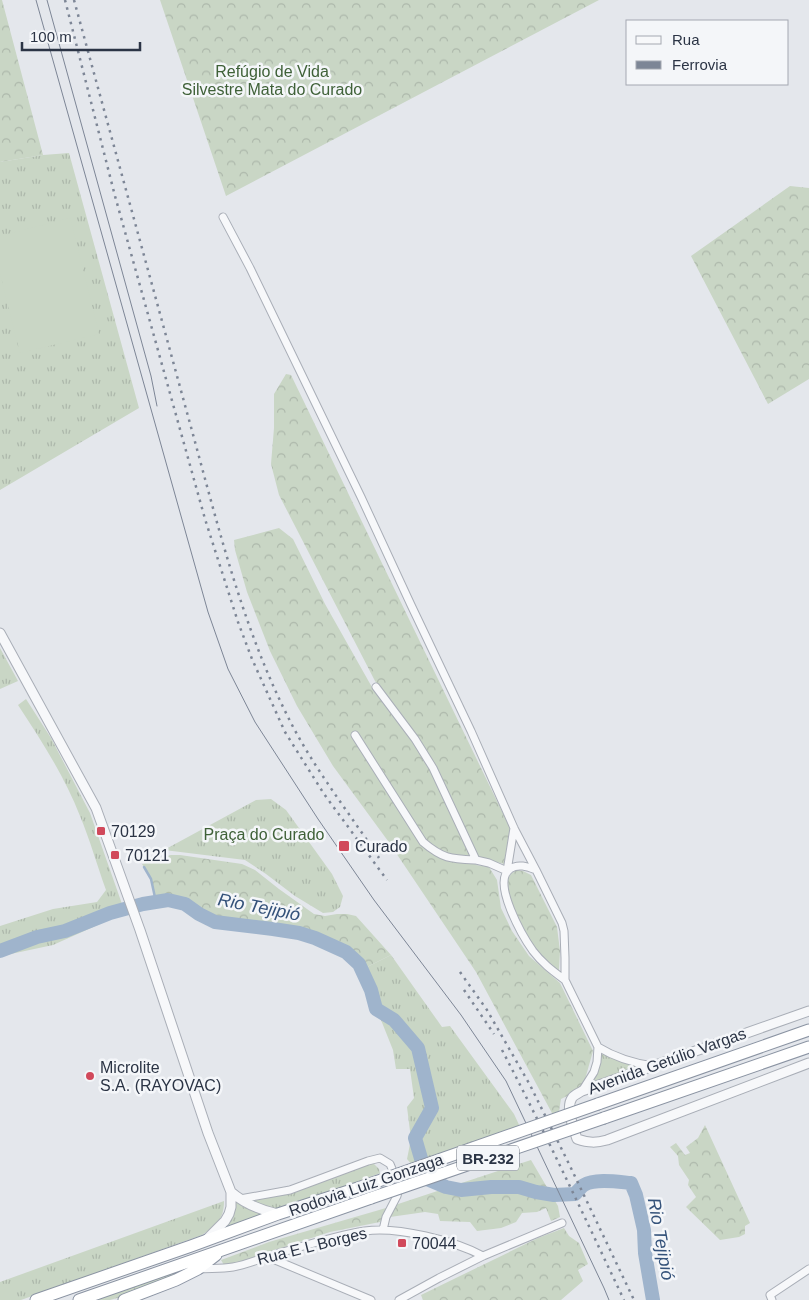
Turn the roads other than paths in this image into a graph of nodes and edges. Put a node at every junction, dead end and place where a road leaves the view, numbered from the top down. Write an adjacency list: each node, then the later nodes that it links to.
1 (223, 217): 5 (street)
2 (0, 633): 17 (street)
3 (376, 688): 6 (street)
4 (355, 735): 6 (street)
5 (514, 828): 7 (street); 8 (street)
6 (476, 860): 8 (street)
7 (536, 870): 8 (street); 9 (street)
8 (507, 871): 9 (street)
9 (565, 980): 13 (street)
10 (809, 1011): 15 (street, Avenida Getúlio Vargas)
11 (809, 1030): 19 (highway, Rodovia Luiz Gonzaga / BR-232, bridge)
12 (809, 1047): 23 (highway, Rodovia Luiz Gonzaga / BR-232, bridge)
13 (598, 1048): 15 (street); 16 (street)
14 (809, 1063): 16 (street, Avenida Getúlio Vargas)
15 (653, 1066): 16 (street, Avenida Getúlio Vargas)
16 (582, 1091)
17 (231, 1192): 18 (street); 22 (street)
18 (240, 1199): 19 (street); 21 (street)
19 (278, 1214): 22 (highway, Rodovia Luiz Gonzaga / BR-232)
20 (562, 1223): 24 (street)
21 (383, 1230): 24 (street, Rua E L Borges); 25 (street, Rua E L Borges)
22 (207, 1240): 29 (highway, Rodovia Luiz Gonzaga / BR-232)
23 (226, 1248): 26 (highway); 30 (highway, Rodovia Luiz Gonzaga / BR-232)
24 (483, 1256): 33 (street)
25 (268, 1257): 26 (street, Rua E L Borges); 32 (street)
26 (198, 1269): 31 (highway)
27 (809, 1270): 28 (street)
28 (771, 1297)
29 (36, 1300)
30 (79, 1300)
31 (124, 1300)
32 (371, 1300)
33 (399, 1300)

